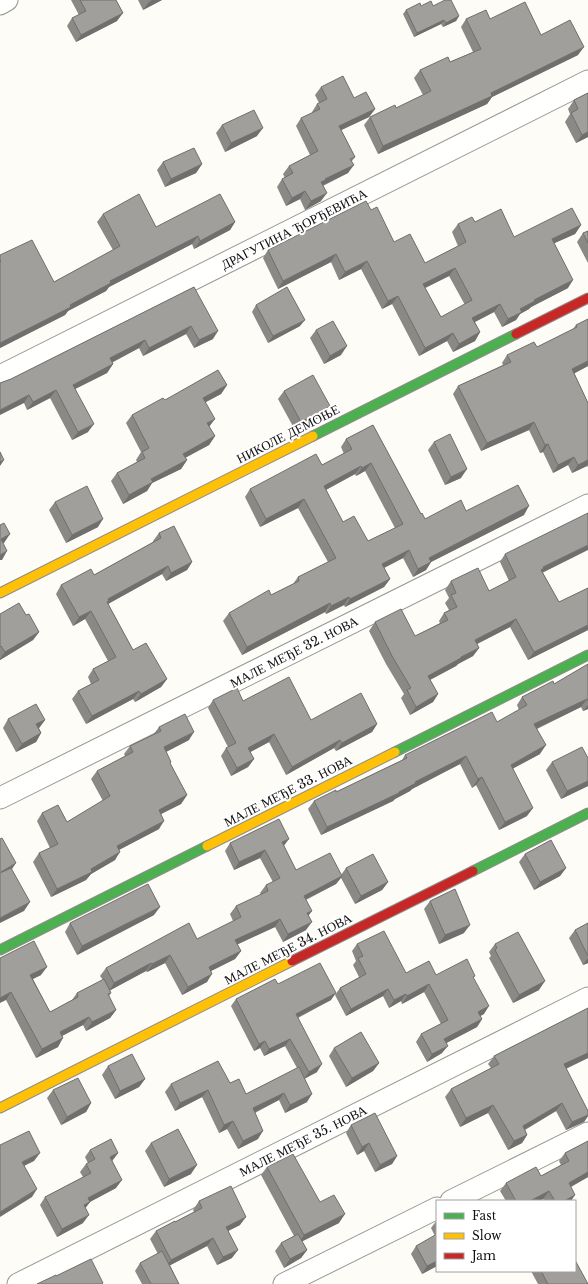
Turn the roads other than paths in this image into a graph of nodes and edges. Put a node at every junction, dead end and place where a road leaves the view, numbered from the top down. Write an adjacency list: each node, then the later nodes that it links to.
1 (7, 0): 2 (street)
2 (0, 4)
3 (588, 81): 5 (street, ДРАГУТИНА ЂОРЂЕВИЋА)
4 (588, 298): 7 (street, НИКОЛЕ ДЕМОЊЕ)
5 (0, 376)
6 (588, 505): 9 (street, МАЛЕ МЕЂЕ 32. НОВА)
7 (0, 593)
8 (588, 655): 11 (street, МАЛЕ МЕЂЕ 33. НОВА)
9 (0, 798)
10 (588, 813): 13 (street, МАЛЕ МЕЂЕ 34. НОВА)
11 (0, 950)
12 (588, 998): 17 (street, МАЛЕ МЕЂЕ 35. НОВА)
13 (0, 1108)
14 (588, 1133): 15 (street)
15 (452, 1200)
16 (436, 1208): 18 (street)
17 (18, 1284)
18 (284, 1284)

